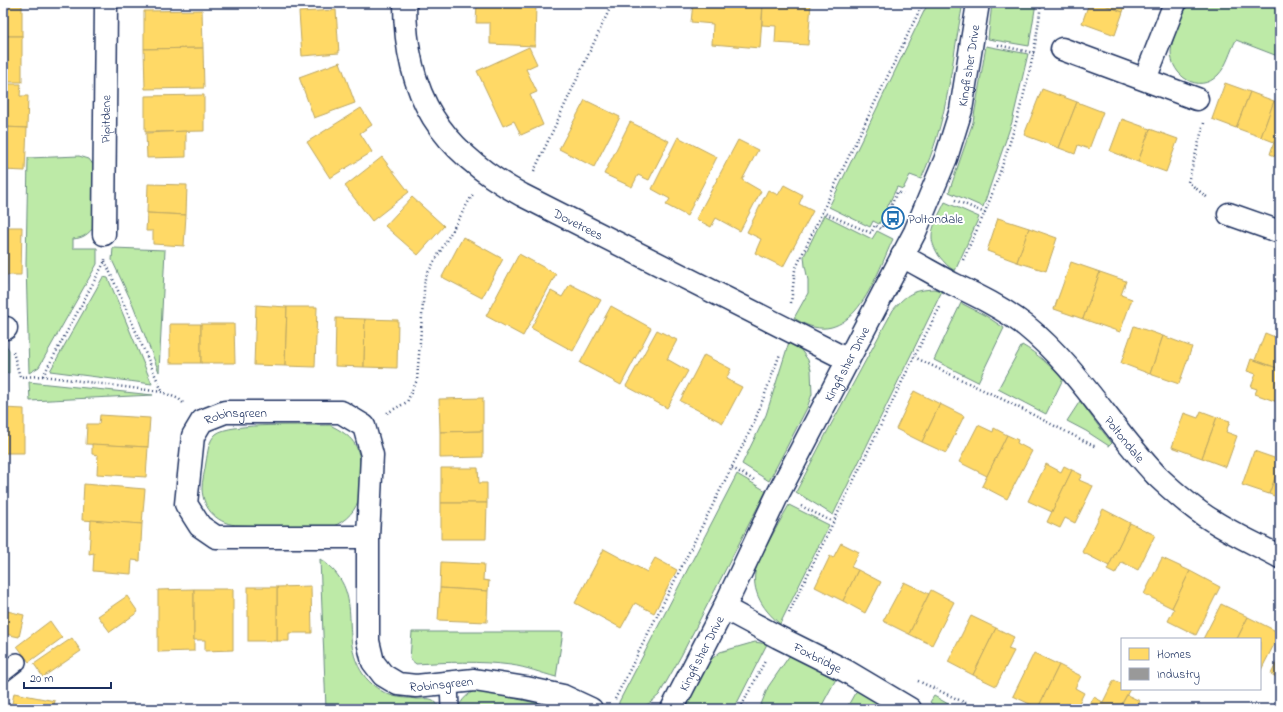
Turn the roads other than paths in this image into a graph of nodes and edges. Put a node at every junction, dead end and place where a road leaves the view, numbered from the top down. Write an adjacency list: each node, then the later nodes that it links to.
1 (106, 3): 10 (street, Pipitdene)
2 (405, 3): 12 (street, Dovetrees)
3 (978, 3): 11 (street, Kingfisher Drive)
4 (1176, 3): 6 (street)
5 (1062, 49): 6 (street)
6 (1144, 79): 7 (street)
7 (1197, 99)
8 (1229, 214): 9 (street)
9 (1280, 232)
10 (104, 234)
11 (902, 256): 12 (street, Kingfisher Drive); 14 (street, Poltondale)
12 (848, 360): 15 (street, Kingfisher Drive)
13 (368, 537): 13 (street, Robinsgreen); 18 (street, Robinsgreen)
14 (1280, 557)
15 (724, 608): 21 (street, Kingfisher Drive); 22 (street, Foxbridge)
16 (17, 662): 17 (lane)
17 (3, 674)
18 (449, 682): 19 (lane); 20 (street, Robinsgreen)
19 (450, 709)
20 (591, 709)
21 (672, 709)
22 (910, 709)

